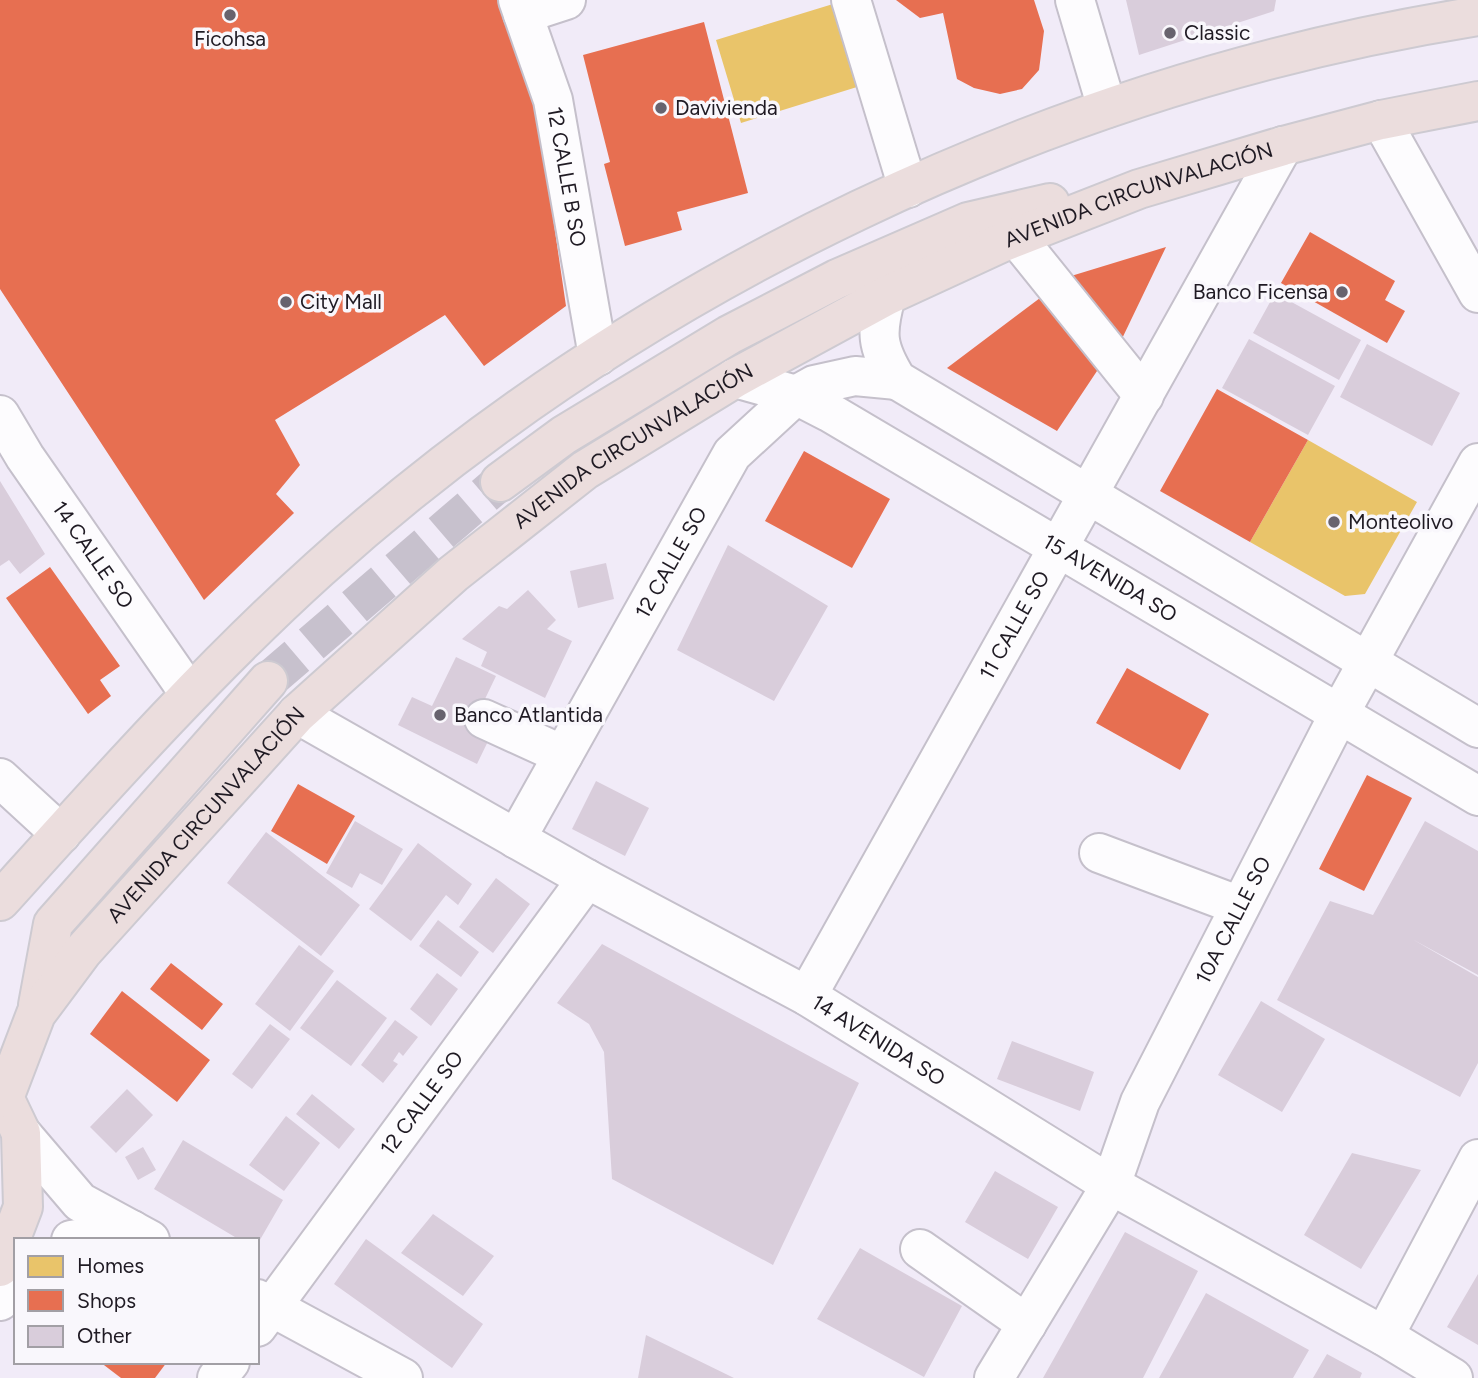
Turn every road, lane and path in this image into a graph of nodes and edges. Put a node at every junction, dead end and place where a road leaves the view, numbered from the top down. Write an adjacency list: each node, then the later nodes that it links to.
1 (566, 0): 4 (street)
2 (851, 0): 10 (street)
3 (1075, 0): 7 (street)
4 (521, 7): 15 (street, 12 CALLE B SO)
5 (1478, 16): 7 (highway)
6 (1478, 101): 8 (highway, AVENIDA CIRCUNVALACIÓN)
7 (1107, 108): 10 (highway)
8 (1381, 120): 9 (highway, AVENIDA CIRCUNVALACIÓN); 13 (street)
9 (1283, 146): 11 (highway, AVENIDA CIRCUNVALACIÓN); 19 (street, 11 CALLE SO)
10 (908, 188): 15 (highway)
11 (1139, 189): 12 (highway, AVENIDA CIRCUNVALACIÓN); 22 (highway)
12 (1016, 237): 14 (highway, AVENIDA CIRCUNVALACIÓN); 19 (street)
13 (1478, 293)
14 (886, 296): 16 (highway, AVENIDA CIRCUNVALACIÓN); 17 (street)
15 (598, 356): 27 (highway)
16 (735, 378): 18 (street, 15 AVENIDA SO); 28 (highway, AVENIDA CIRCUNVALACIÓN)
17 (897, 380): 18 (street, 12 CALLE SO); 23 (street)
18 (796, 395): 24 (street, 15 AVENIDA SO); 32 (street, 12 CALLE SO)
19 (1144, 396): 23 (street, 11 CALLE SO)
20 (0, 415): 27 (street, 14 CALLE SO)
21 (1478, 463): 25 (street, 10A CALLE SO)
22 (500, 482)
23 (1088, 495): 24 (street, 11 CALLE SO); 25 (street)
24 (1058, 548): 29 (street, 15 AVENIDA SO); 41 (street, 11 CALLE SO)
25 (1366, 663): 29 (street, 10A CALLE SO); 31 (street)
26 (268, 681): 42 (highway)
27 (190, 693): 35 (highway)
28 (297, 714): 36 (street, 14 AVENIDA SO); 42 (highway, AVENIDA CIRCUNVALACIÓN)
29 (1338, 716): 34 (street, 15 AVENIDA SO); 40 (street, 10A CALLE SO)
30 (484, 719): 32 (street)
31 (1478, 728)
32 (563, 755): 36 (street, 12 CALLE SO)
33 (0, 778): 35 (street)
34 (1478, 796)
35 (61, 834): 39 (highway)
36 (516, 839): 38 (street, 14 AVENIDA SO)
37 (1099, 853): 40 (street)
38 (587, 879): 41 (street, 14 AVENIDA SO); 53 (street, 12 CALLE SO)
39 (1, 900)
40 (1240, 906): 46 (street, 10A CALLE SO)
41 (807, 996): 46 (street, 14 AVENIDA SO)
42 (36, 1014): 43 (highway, AVENIDA CIRCUNVALACIÓN)
43 (2, 1094): 44 (highway)
44 (21, 1133): 47 (street); 50 (highway)
45 (1478, 1159): 55 (street)
46 (1111, 1185): 54 (street, 10A CALLE SO); 55 (street, 14 AVENIDA SO)
47 (141, 1235): 48 (street)
48 (99, 1238)
49 (920, 1249): 54 (street)
50 (0, 1267)
51 (14, 1284): 52 (street)
52 (0, 1301)
53 (262, 1311): 58 (street)
54 (1027, 1324): 59 (street, 10A CALLE SO)
55 (1384, 1336): 60 (street, 14 AVENIDA SO)
56 (228, 1364): 57 (street)
57 (217, 1378)
58 (403, 1378)
59 (993, 1378)
60 (1453, 1378)

